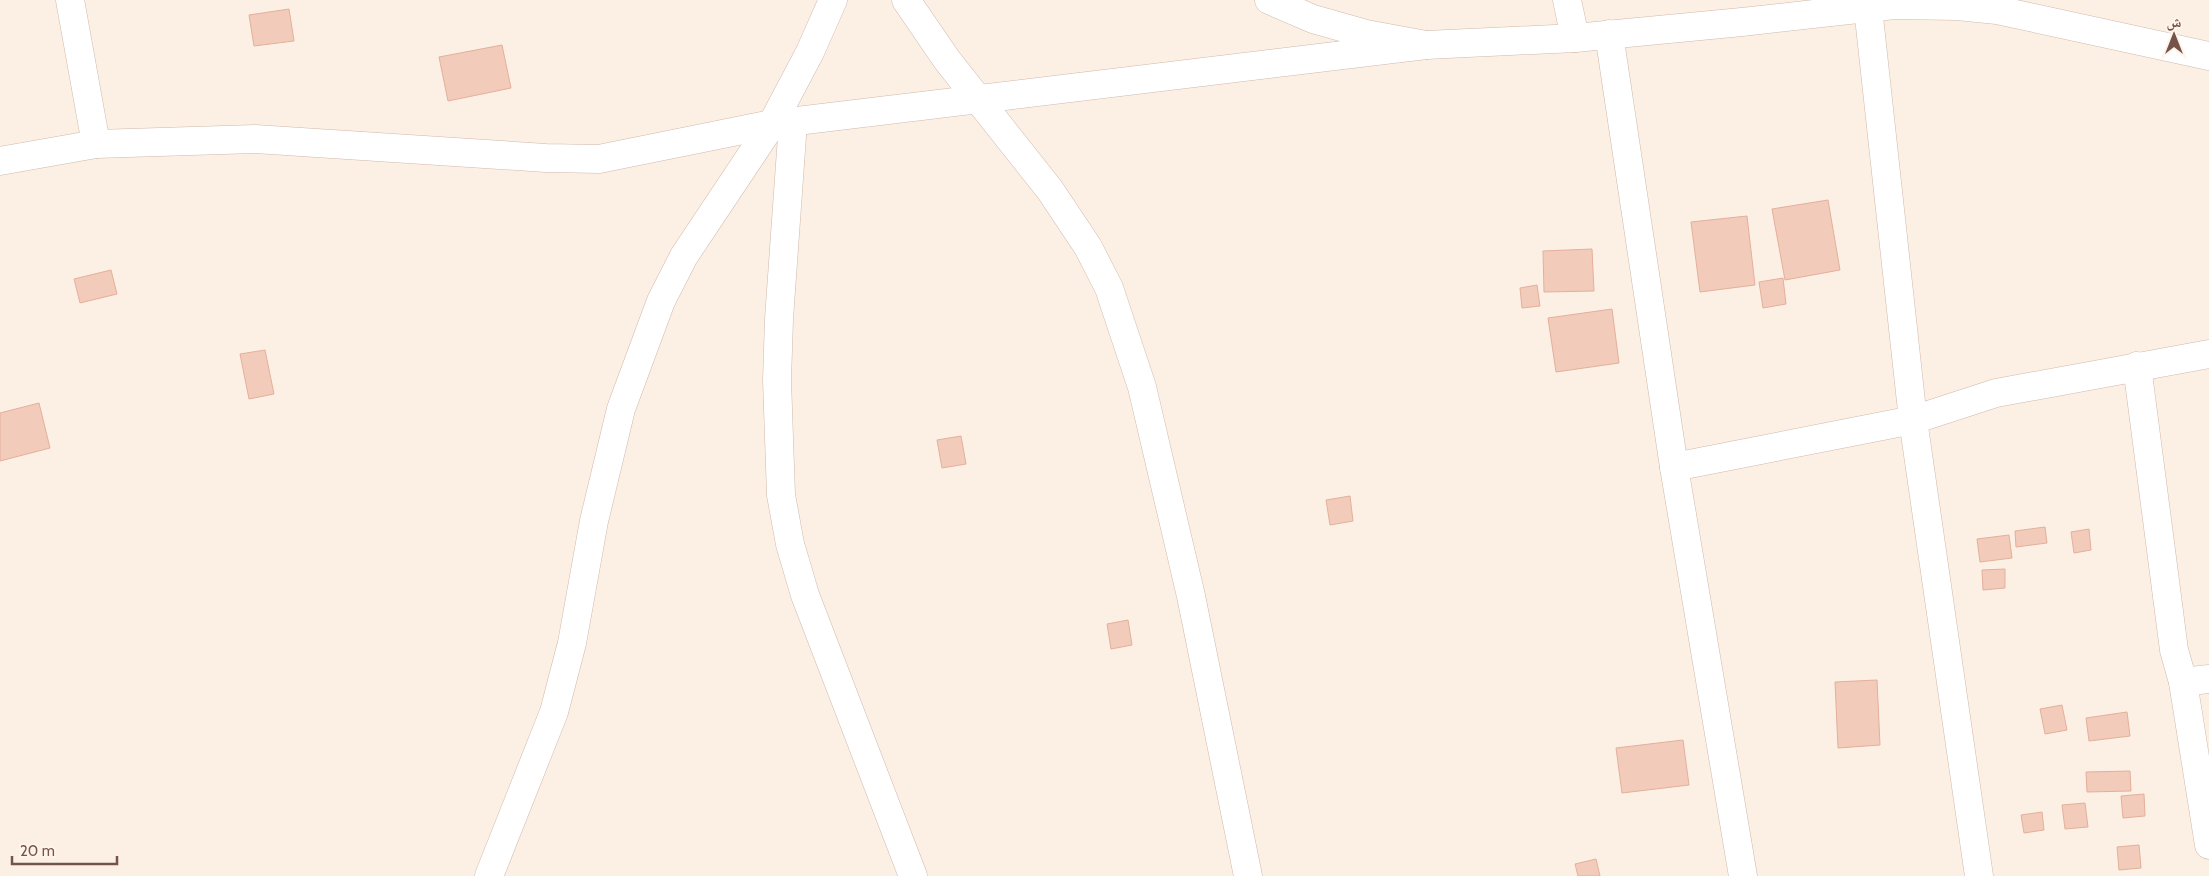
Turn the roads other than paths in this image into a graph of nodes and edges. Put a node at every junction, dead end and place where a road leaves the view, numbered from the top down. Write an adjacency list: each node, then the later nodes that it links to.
1 (70, 0): 14 (street)
2 (833, 0): 13 (street)
3 (906, 0): 12 (street)
4 (1269, 0): 10 (street)
5 (1567, 0): 9 (street)
6 (1997, 5): 7 (street); 11 (street)
7 (1868, 8): 8 (street); 18 (street)
8 (1609, 34): 9 (street); 19 (street)
9 (1575, 38): 10 (street)
10 (1426, 45): 12 (street)
11 (2209, 56)
12 (977, 98): 13 (street); 24 (street)
13 (782, 123): 14 (street); 22 (street); 23 (street)
14 (96, 144): 15 (street)
15 (0, 161)
16 (2209, 354): 17 (street)
17 (2137, 366): 18 (street); 20 (street)
18 (1913, 420): 19 (street); 26 (street)
19 (1674, 467): 25 (street)
20 (2196, 681): 21 (street)
21 (2209, 845)
22 (489, 876)
23 (913, 876)
24 (1248, 876)
25 (1743, 876)
26 (1979, 876)

